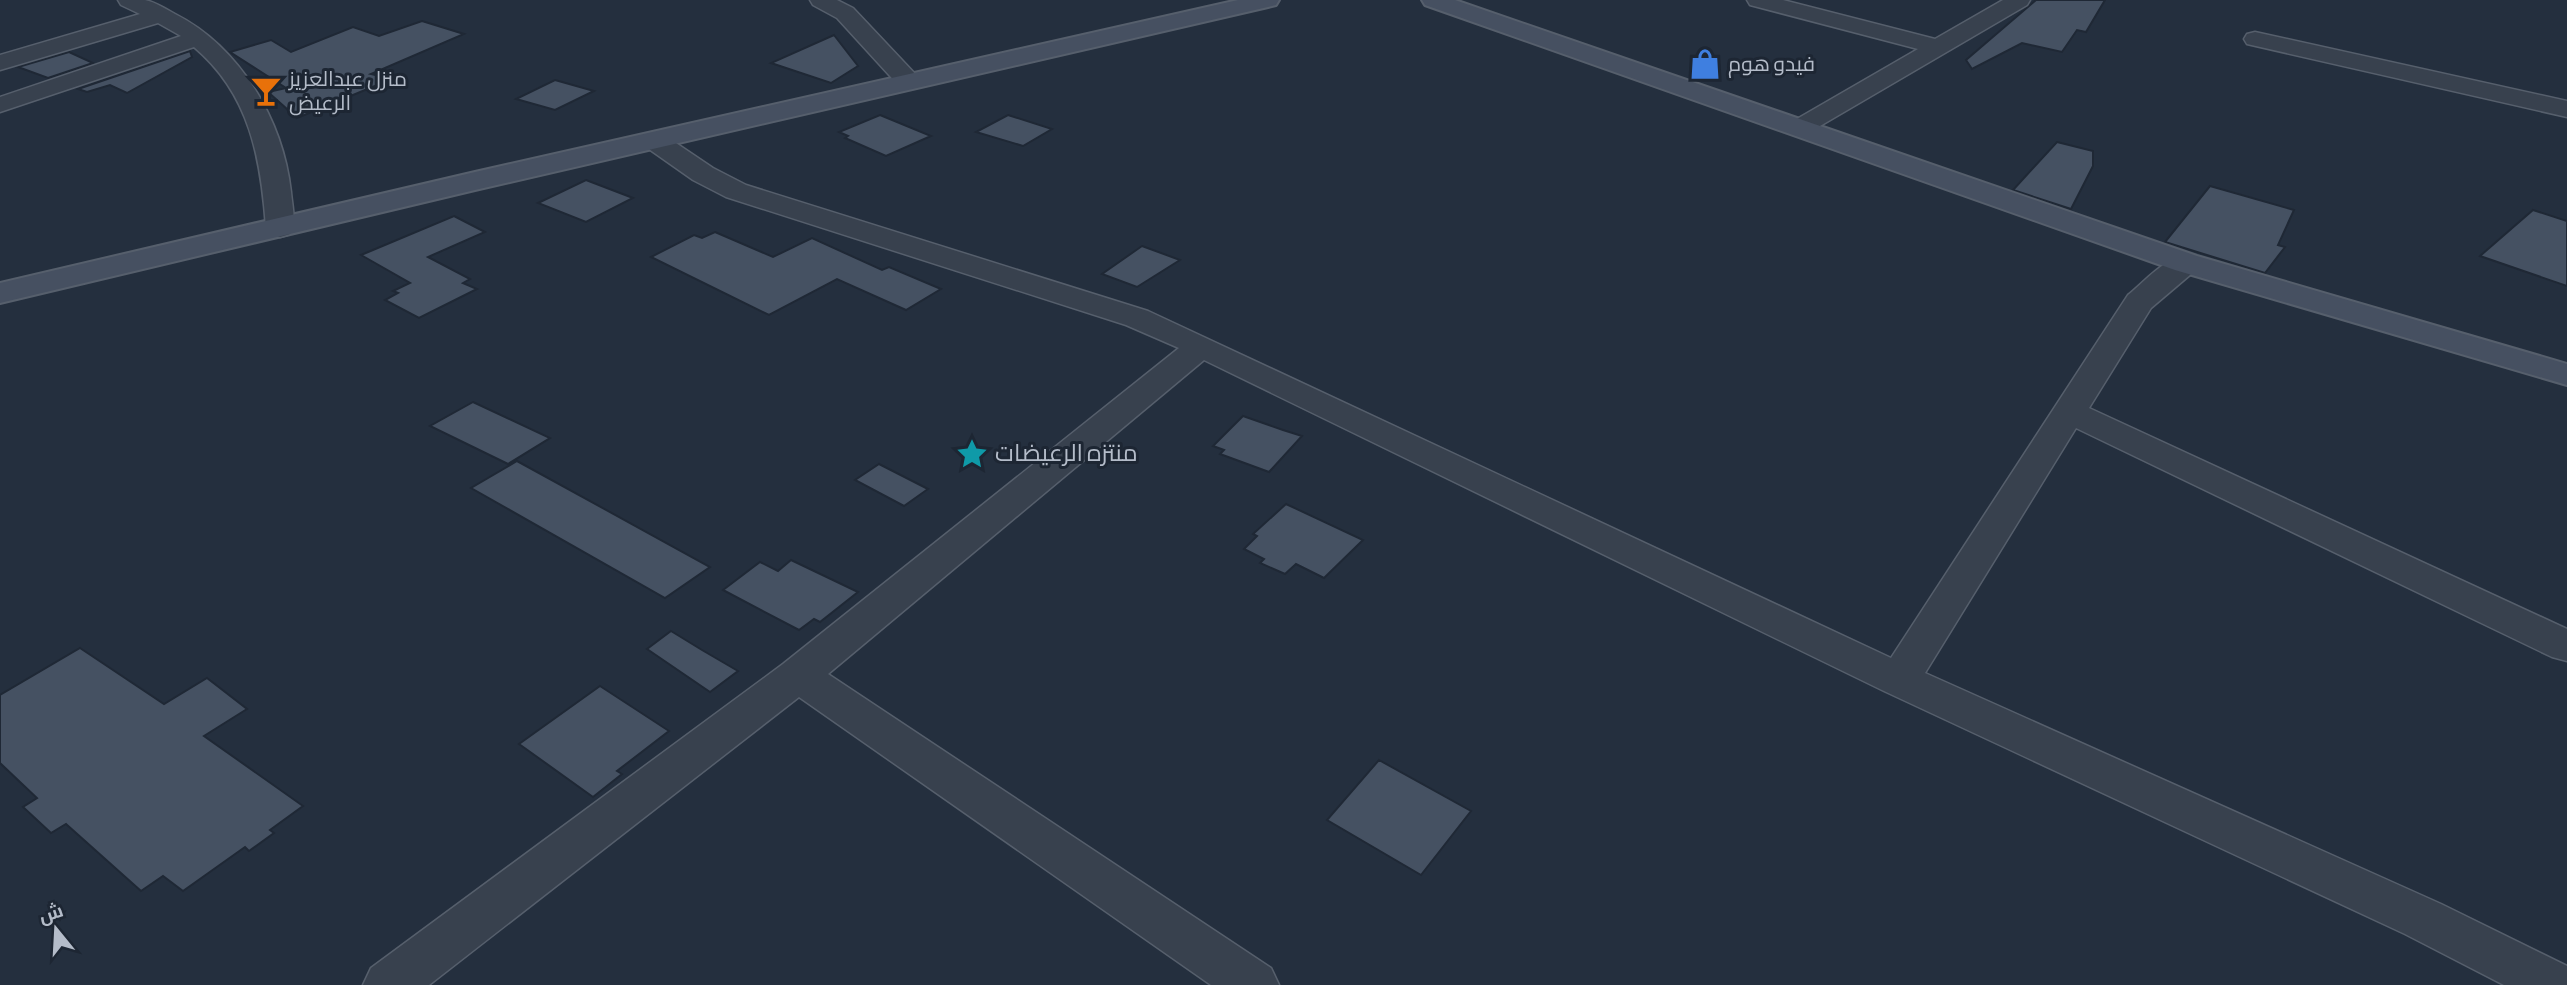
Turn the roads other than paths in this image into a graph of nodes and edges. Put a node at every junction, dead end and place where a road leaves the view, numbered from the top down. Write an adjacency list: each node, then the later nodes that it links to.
1 (129, 0): 7 (street)
2 (821, 0): 12 (street)
3 (1268, 0): 12 (street)
4 (1433, 0): 15 (street)
5 (1758, 0): 10 (street)
6 (2019, 0): 10 (street)
7 (160, 15): 8 (street); 11 (street)
8 (198, 38): 13 (street); 17 (street)
9 (2255, 39): 14 (street)
10 (1937, 47): 15 (street)
11 (0, 63)
12 (909, 82): 16 (street)
13 (0, 105)
14 (2567, 109)
15 (1799, 128): 18 (street)
16 (655, 141): 17 (street); 20 (street)
17 (280, 228): 19 (street)
18 (2186, 262): 21 (street); 22 (street)
19 (0, 293)
20 (1201, 346): 24 (street); 25 (street)
21 (2567, 375)
22 (2070, 412): 23 (street); 25 (street)
23 (2567, 646)
24 (798, 675): 26 (street); 27 (street)
25 (1899, 680): 28 (street)
26 (389, 985)
27 (1253, 985)
28 (2554, 985)

